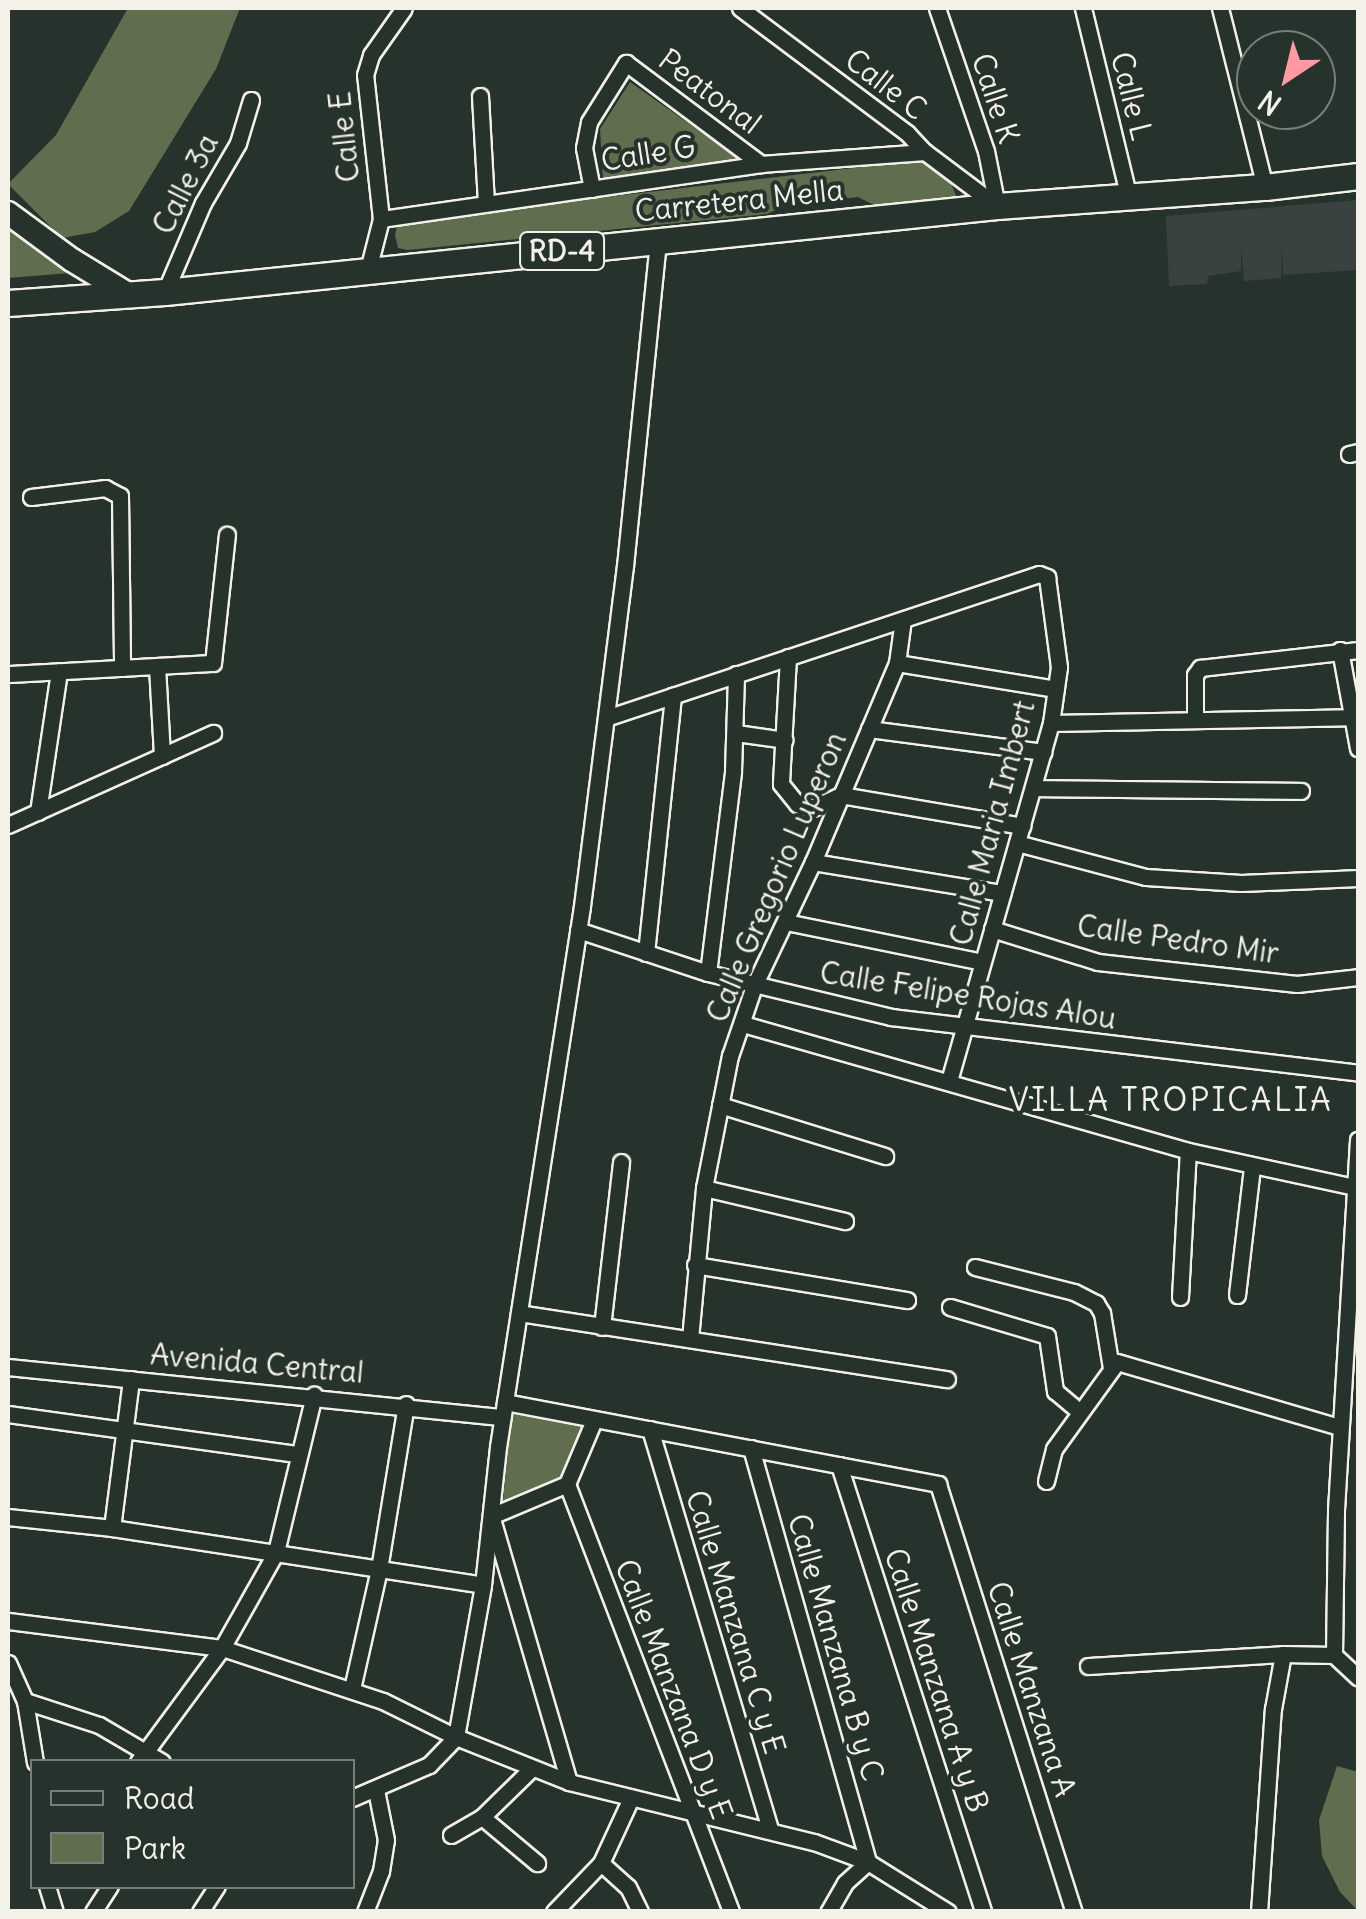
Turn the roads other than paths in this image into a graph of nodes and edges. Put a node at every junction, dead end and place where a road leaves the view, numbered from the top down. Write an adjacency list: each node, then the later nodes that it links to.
1 (404, 8): 17 (street, Calle E)
2 (937, 8): 15 (street, Calle K)
3 (1082, 8): 13 (street, Calle L)
4 (1220, 8): 11 (street)
5 (750, 10): 8 (street, Calle C)
6 (480, 96): 14 (street)
7 (251, 100): 20 (street, Calle 3a)
8 (925, 152): 9 (street, Calle G); 15 (street, Calle C)
9 (761, 164): 12 (street, Calle G); 12 (street, Peatonal)
10 (1358, 176): 11 (main road, Carretera Mella / RD-4)
11 (1266, 188): 13 (main road, Carretera Mella / RD-4)
12 (592, 189): 14 (street, Calle G)
13 (1129, 198): 15 (main road, Carretera Mella / RD-4)
14 (486, 202): 17 (street, Calle G)
15 (997, 206): 18 (main road, Carretera Mella / RD-4)
16 (8, 213): 21 (main road)
17 (381, 219): 19 (street, Calle E)
18 (658, 241): 19 (main road, Carretera Mella / RD-4); 38 (street)
19 (368, 270): 20 (main road, Carretera Mella / RD-4)
20 (165, 292): 21 (main road, Carretera Mella / RD-4)
21 (128, 294): 22 (main road, Carretera Mella / RD-4)
22 (8, 302)
23 (31, 497): 31 (street)
24 (227, 534): 30 (street)
25 (904, 619): 28 (street); 29 (street, Calle Gregorio Luperon); 35 (street, Calle Maria Imbert)
26 (1340, 650): 27 (street); 37 (street); 39 (street)
27 (1358, 650)
28 (788, 656): 34 (street); 44 (street)
29 (897, 663): 35 (street); 41 (street, Calle Gregorio Luperon)
30 (157, 666): 31 (street); 47 (street)
31 (122, 668): 32 (street)
32 (59, 672): 33 (street); 51 (street)
33 (8, 674)
34 (736, 674): 36 (street); 43 (street)
35 (1056, 689): 40 (street, Calle Maria Imbert)
36 (673, 695): 38 (street); 61 (street)
37 (1350, 716): 39 (street); 45 (street)
38 (606, 718): 60 (street)
39 (1196, 720): 40 (street)
40 (1050, 722): 46 (street, Calle Maria Imbert)
41 (869, 729): 46 (street); 50 (street, Calle Gregorio Luperon)
42 (213, 733): 47 (street)
43 (736, 733): 44 (street); 63 (street)
44 (785, 740): 50 (street)
45 (1358, 748)
46 (1043, 752): 48 (street, Calle Maria Imbert)
47 (162, 756): 51 (street)
48 (1033, 788): 49 (street); 53 (street, Calle Maria Imbert)
49 (1301, 791)
50 (841, 795): 53 (street); 55 (street, Calle Gregorio Luperon)
51 (38, 812): 52 (street)
52 (8, 825)
53 (1022, 826): 54 (street, Calle Maria Imbert)
54 (1018, 843): 56 (street); 57 (street, Calle Maria Imbert)
55 (813, 862): 57 (street); 58 (street, Calle Gregorio Luperon)
56 (1358, 878)
57 (1002, 893): 59 (street, Calle Maria Imbert)
58 (786, 922): 62 (street); 65 (street, Calle Gregorio Luperon)
59 (992, 929): 62 (street, Calle Maria Imbert); 64 (street, Calle Pedro Mir)
60 (578, 930): 61 (street, Calle Felipe Rojas Alou); 85 (street)
61 (646, 953): 63 (street, Calle Felipe Rojas Alou)
62 (982, 962): 67 (street, Calle Maria Imbert)
63 (708, 974): 65 (street, Calle Felipe Rojas Alou)
64 (1358, 977)
65 (754, 986): 66 (street, Calle Gregorio Luperon); 67 (street, Calle Felipe Rojas Alou)
66 (743, 1024): 69 (street); 70 (street, Calle Gregorio Luperon)
67 (964, 1028): 68 (street, Calle Felipe Rojas Alou); 69 (street, Calle Maria Imbert)
68 (1358, 1073)
69 (949, 1080): 72 (street)
70 (720, 1105): 73 (street); 76 (street, Calle Gregorio Luperon)
71 (1358, 1140): 77 (street)
72 (1188, 1151): 75 (street); 82 (street)
73 (884, 1156)
74 (620, 1162): 86 (street)
75 (1252, 1167): 77 (street); 81 (street)
76 (704, 1188): 78 (street); 79 (street, Calle Gregorio Luperon)
77 (1354, 1188): 98 (street)
78 (845, 1221)
79 (695, 1265): 83 (street); 87 (street, Calle Gregorio Luperon)
80 (974, 1267): 89 (street)
81 (1237, 1295)
82 (1180, 1297)
83 (907, 1300)
84 (950, 1307): 95 (street)
85 (518, 1313): 86 (street); 94 (street)
86 (602, 1327): 87 (street)
87 (690, 1339): 91 (street)
88 (8, 1367): 90 (street, Avenida Central)
89 (1111, 1368): 95 (street); 98 (street)
90 (131, 1379): 92 (street, Avenida Central); 100 (street)
91 (946, 1379)
92 (314, 1395): 93 (street, Avenida Central); 102 (street)
93 (406, 1404): 94 (street, Avenida Central); 111 (street)
94 (503, 1410): 97 (street, Avenida Central); 107 (street)
95 (1080, 1411): 104 (street)
96 (8, 1414): 100 (street)
97 (594, 1420): 99 (street, Avenida Central); 105 (street)
98 (1340, 1427): 116 (street)
99 (650, 1429): 101 (street, Avenida Central); 132 (street, Calle Manzana C y E)
100 (126, 1431): 102 (street); 109 (street)
101 (751, 1448): 103 (street, Avenida Central); 134 (street, Calle Manzana B y C)
102 (298, 1454): 110 (street)
103 (839, 1465): 106 (street, Avenida Central); 147 (street, Calle Manzana A y B)
104 (1046, 1482)
105 (567, 1484): 107 (street); 130 (street, Calle Manzana D y E)
106 (938, 1484): 148 (street, Calle Manzana A)
107 (491, 1516): 112 (street); 126 (street)
108 (8, 1518): 109 (street)
109 (112, 1528): 110 (street)
110 (276, 1552): 111 (street); 114 (street)
111 (379, 1569): 112 (street); 120 (street)
112 (483, 1586): 122 (street)
113 (8, 1620): 114 (street)
114 (222, 1648): 120 (street); 123 (street)
115 (1283, 1654): 116 (street); 118 (street); 149 (street)
116 (1334, 1655): 119 (street)
117 (8, 1664): 121 (street)
118 (1088, 1666)
119 (1358, 1678)
120 (352, 1689): 122 (street)
121 (25, 1701): 123 (street); 124 (street)
122 (456, 1736): 125 (street); 127 (street)
123 (150, 1758)
124 (35, 1759)
125 (532, 1768): 126 (street); 131 (street)
126 (568, 1782): 129 (street)
127 (376, 1790): 128 (street); 143 (street)
128 (355, 1797)
129 (630, 1798): 130 (street); 135 (street)
130 (689, 1808): 132 (street); 145 (street, Calle Manzana D y E)
131 (482, 1817): 133 (street); 136 (street)
132 (770, 1830): 134 (street)
133 (451, 1836)
134 (868, 1862): 139 (street); 146 (street)
135 (601, 1863): 140 (street); 144 (street)
136 (537, 1864)
137 (108, 1889): 141 (street)
138 (215, 1889): 142 (street)
139 (939, 1909)
140 (556, 1911)
141 (93, 1912)
142 (200, 1912)
143 (365, 1912)
144 (640, 1912)
145 (730, 1912)
146 (828, 1912)
147 (982, 1912)
148 (1074, 1912)
149 (1259, 1912)

